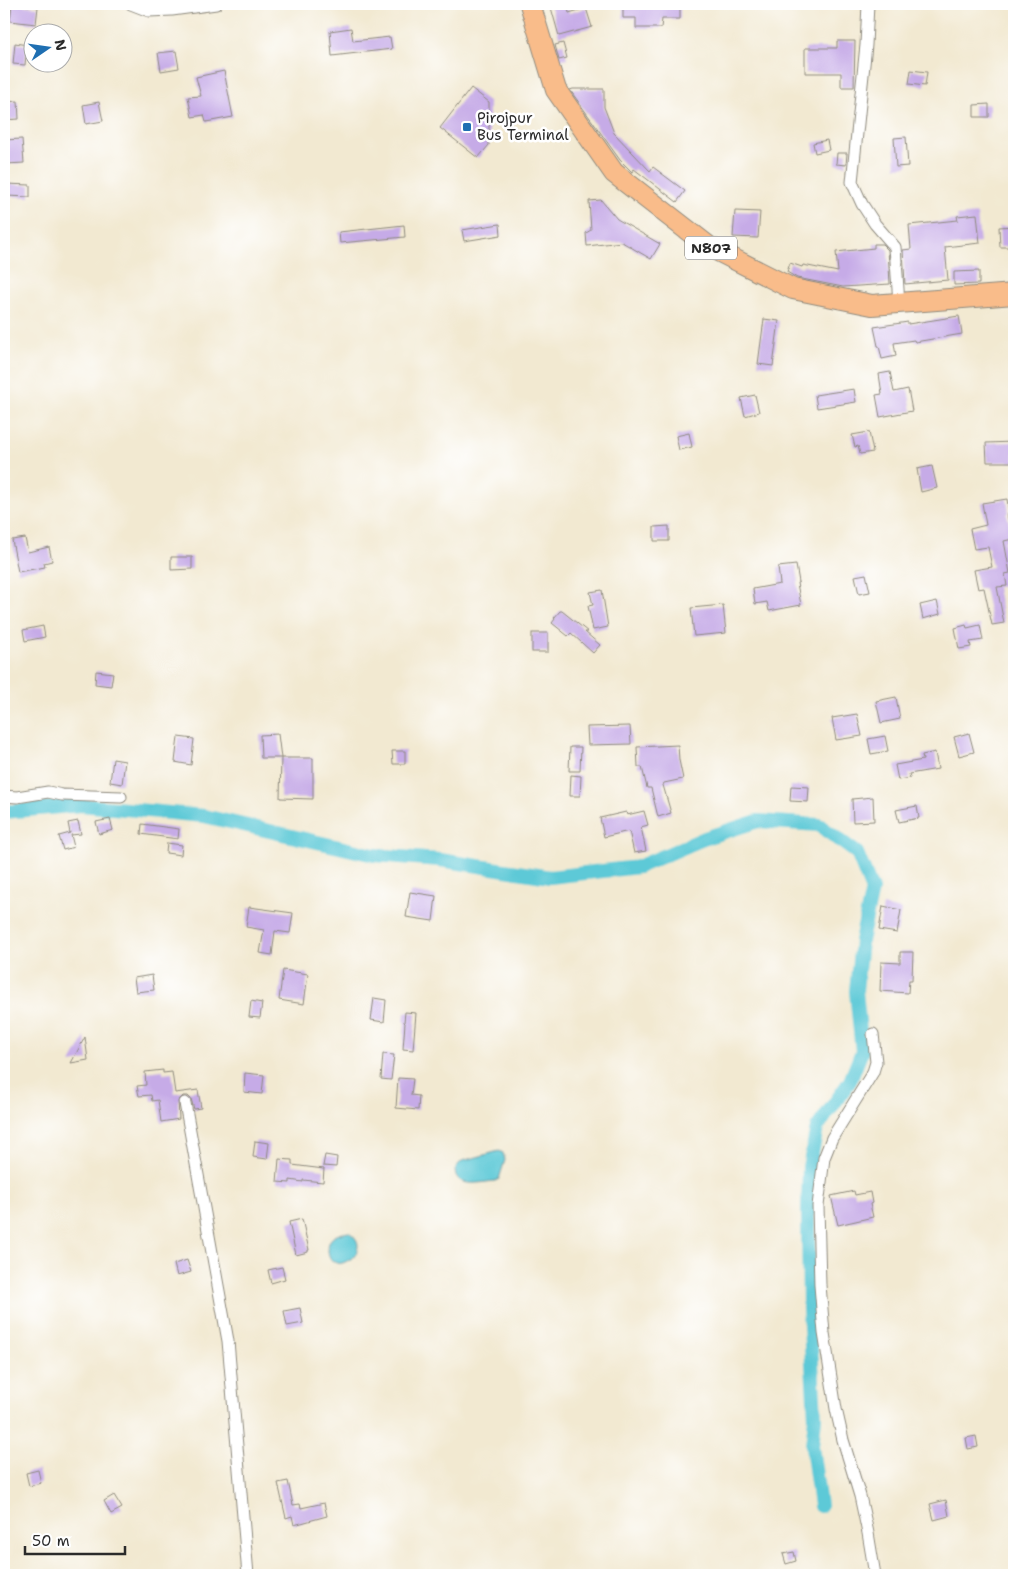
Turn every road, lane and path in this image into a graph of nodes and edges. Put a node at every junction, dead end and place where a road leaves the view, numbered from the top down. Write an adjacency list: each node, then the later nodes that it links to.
1 (131, 4): 2 (street)
2 (216, 4)
3 (530, 4): 6 (highway, N807)
4 (868, 4): 6 (street)
5 (1014, 294): 6 (highway, N807)
6 (899, 303)
7 (4, 796): 8 (street)
8 (121, 797)
9 (873, 1034): 12 (street)
10 (185, 1103): 11 (street)
11 (248, 1575)
12 (875, 1575)

